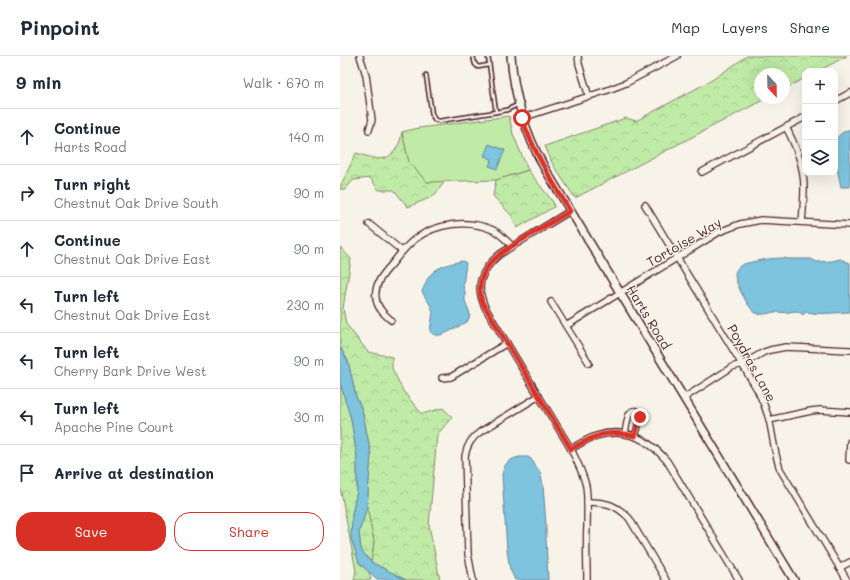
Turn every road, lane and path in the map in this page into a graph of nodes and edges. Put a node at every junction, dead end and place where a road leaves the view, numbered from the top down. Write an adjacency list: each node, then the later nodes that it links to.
1 (360, 56): 18 (street)
2 (473, 56): 8 (lane)
3 (488, 56): 8 (lane)
4 (511, 56): 13 (street, Harts Road)
5 (578, 56): 11 (street)
6 (677, 56): 7 (street)
7 (668, 58): 11 (street)
8 (489, 65): 14 (lane)
9 (426, 75): 14 (lane)
10 (850, 93): 12 (street)
11 (589, 97): 15 (street)
12 (838, 99)
13 (519, 104): 14 (lane); 15 (street, Harts Road)
14 (496, 112)
15 (522, 118): 21 (street, Harts Road)
16 (802, 119): 17 (street)
17 (786, 127): 19 (street); 22 (street)
18 (369, 130)
19 (702, 172)
20 (645, 205): 27 (street, Poydras Lane)
21 (570, 211): 25 (street); 28 (street, Harts Road)
22 (802, 222): 24 (street, Tortoise Way); 27 (street, Tortoise Way)
23 (370, 224): 26 (street)
24 (850, 225)
25 (512, 246): 26 (street); 32 (street)
26 (402, 251): 30 (street)
27 (678, 258): 28 (street, Tortoise Way); 35 (street, Poydras Lane)
28 (620, 293): 31 (street, Tortoise Way); 38 (street, Harts Road)
29 (551, 302): 31 (street)
30 (391, 320)
31 (566, 326): 34 (street)
32 (506, 343): 36 (street); 37 (street)
33 (850, 350): 35 (street)
34 (589, 363)
35 (743, 364): 38 (street); 40 (street, Poydras Lane)
36 (442, 378)
37 (539, 396): 44 (street); 49 (street)
38 (684, 398): 53 (street, Harts Road)
39 (850, 412): 40 (street)
40 (769, 420): 48 (street, Poydras Lane)
41 (625, 434): 42 (street); 42 (street); 44 (street)
42 (635, 436): 52 (street)
43 (850, 442): 45 (street)
44 (571, 449): 46 (street)
45 (849, 460)
46 (587, 502): 50 (street); 51 (street)
47 (850, 562): 48 (street)
48 (839, 568): 54 (street, Poydras Lane)
49 (473, 580)
50 (587, 580)
51 (666, 580)
52 (739, 580)
53 (794, 580)
54 (847, 580)

